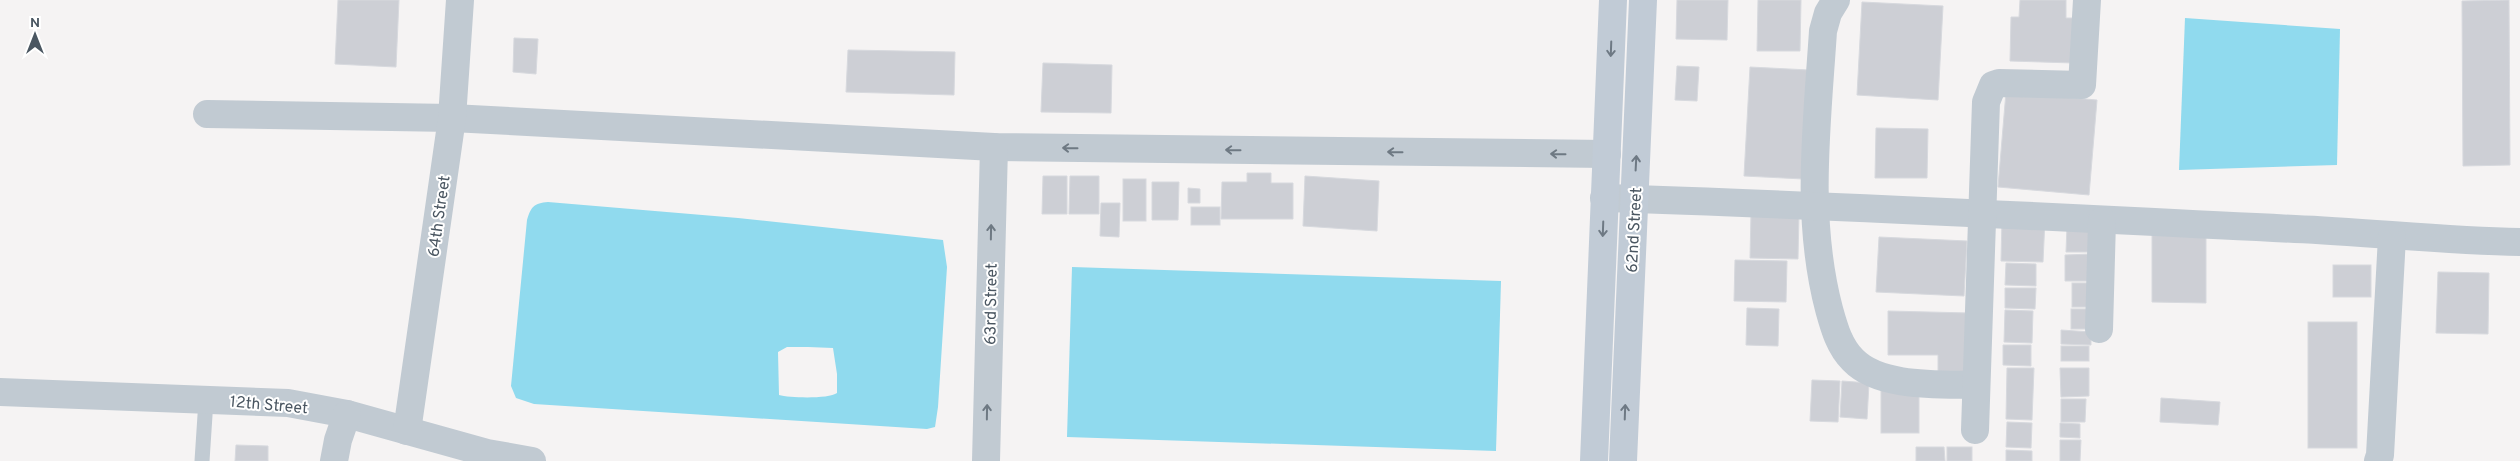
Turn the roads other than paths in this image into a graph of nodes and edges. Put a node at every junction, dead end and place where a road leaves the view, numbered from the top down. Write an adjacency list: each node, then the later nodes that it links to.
1 (460, 0): 7 (street, 64th Street)
2 (1613, 0): 9 (main road, 62nd Street, one-way to 9)
3 (1643, 0): 11 (main road, 62nd Street, one-way to 3)
4 (1836, 0): 12 (street)
5 (2087, 0): 13 (street)
6 (207, 114): 7 (street)
7 (452, 118): 8 (street); 23 (street, 64th Street)
8 (994, 147): 9 (street, one-way to 8); 27 (street, 63rd Street, one-way to 8)
9 (1606, 154): 10 (main road, 62nd Street)
10 (1604, 198): 11 (street); 28 (main road, 62nd Street, one-way to 28)
11 (1634, 199): 12 (street); 29 (main road, 62nd Street, one-way to 11)
12 (1814, 205): 13 (street); 18 (street)
13 (1981, 213): 14 (street); 18 (street)
14 (2102, 221): 15 (street); 17 (street)
15 (2392, 237): 16 (street); 30 (street)
16 (2520, 242)
17 (2099, 329)
18 (1976, 385): 22 (street)
19 (0, 392): 20 (street, 12th Street)
20 (206, 400): 21 (street, 12th Street); 24 (lane)
21 (347, 414): 23 (street, 12th Street); 25 (street)
22 (1975, 430)
23 (407, 431): 26 (street, 12th Street)
24 (202, 461)
25 (334, 461)
26 (532, 461)
27 (986, 461)
28 (1594, 461)
29 (1623, 461)
30 (2378, 461)

